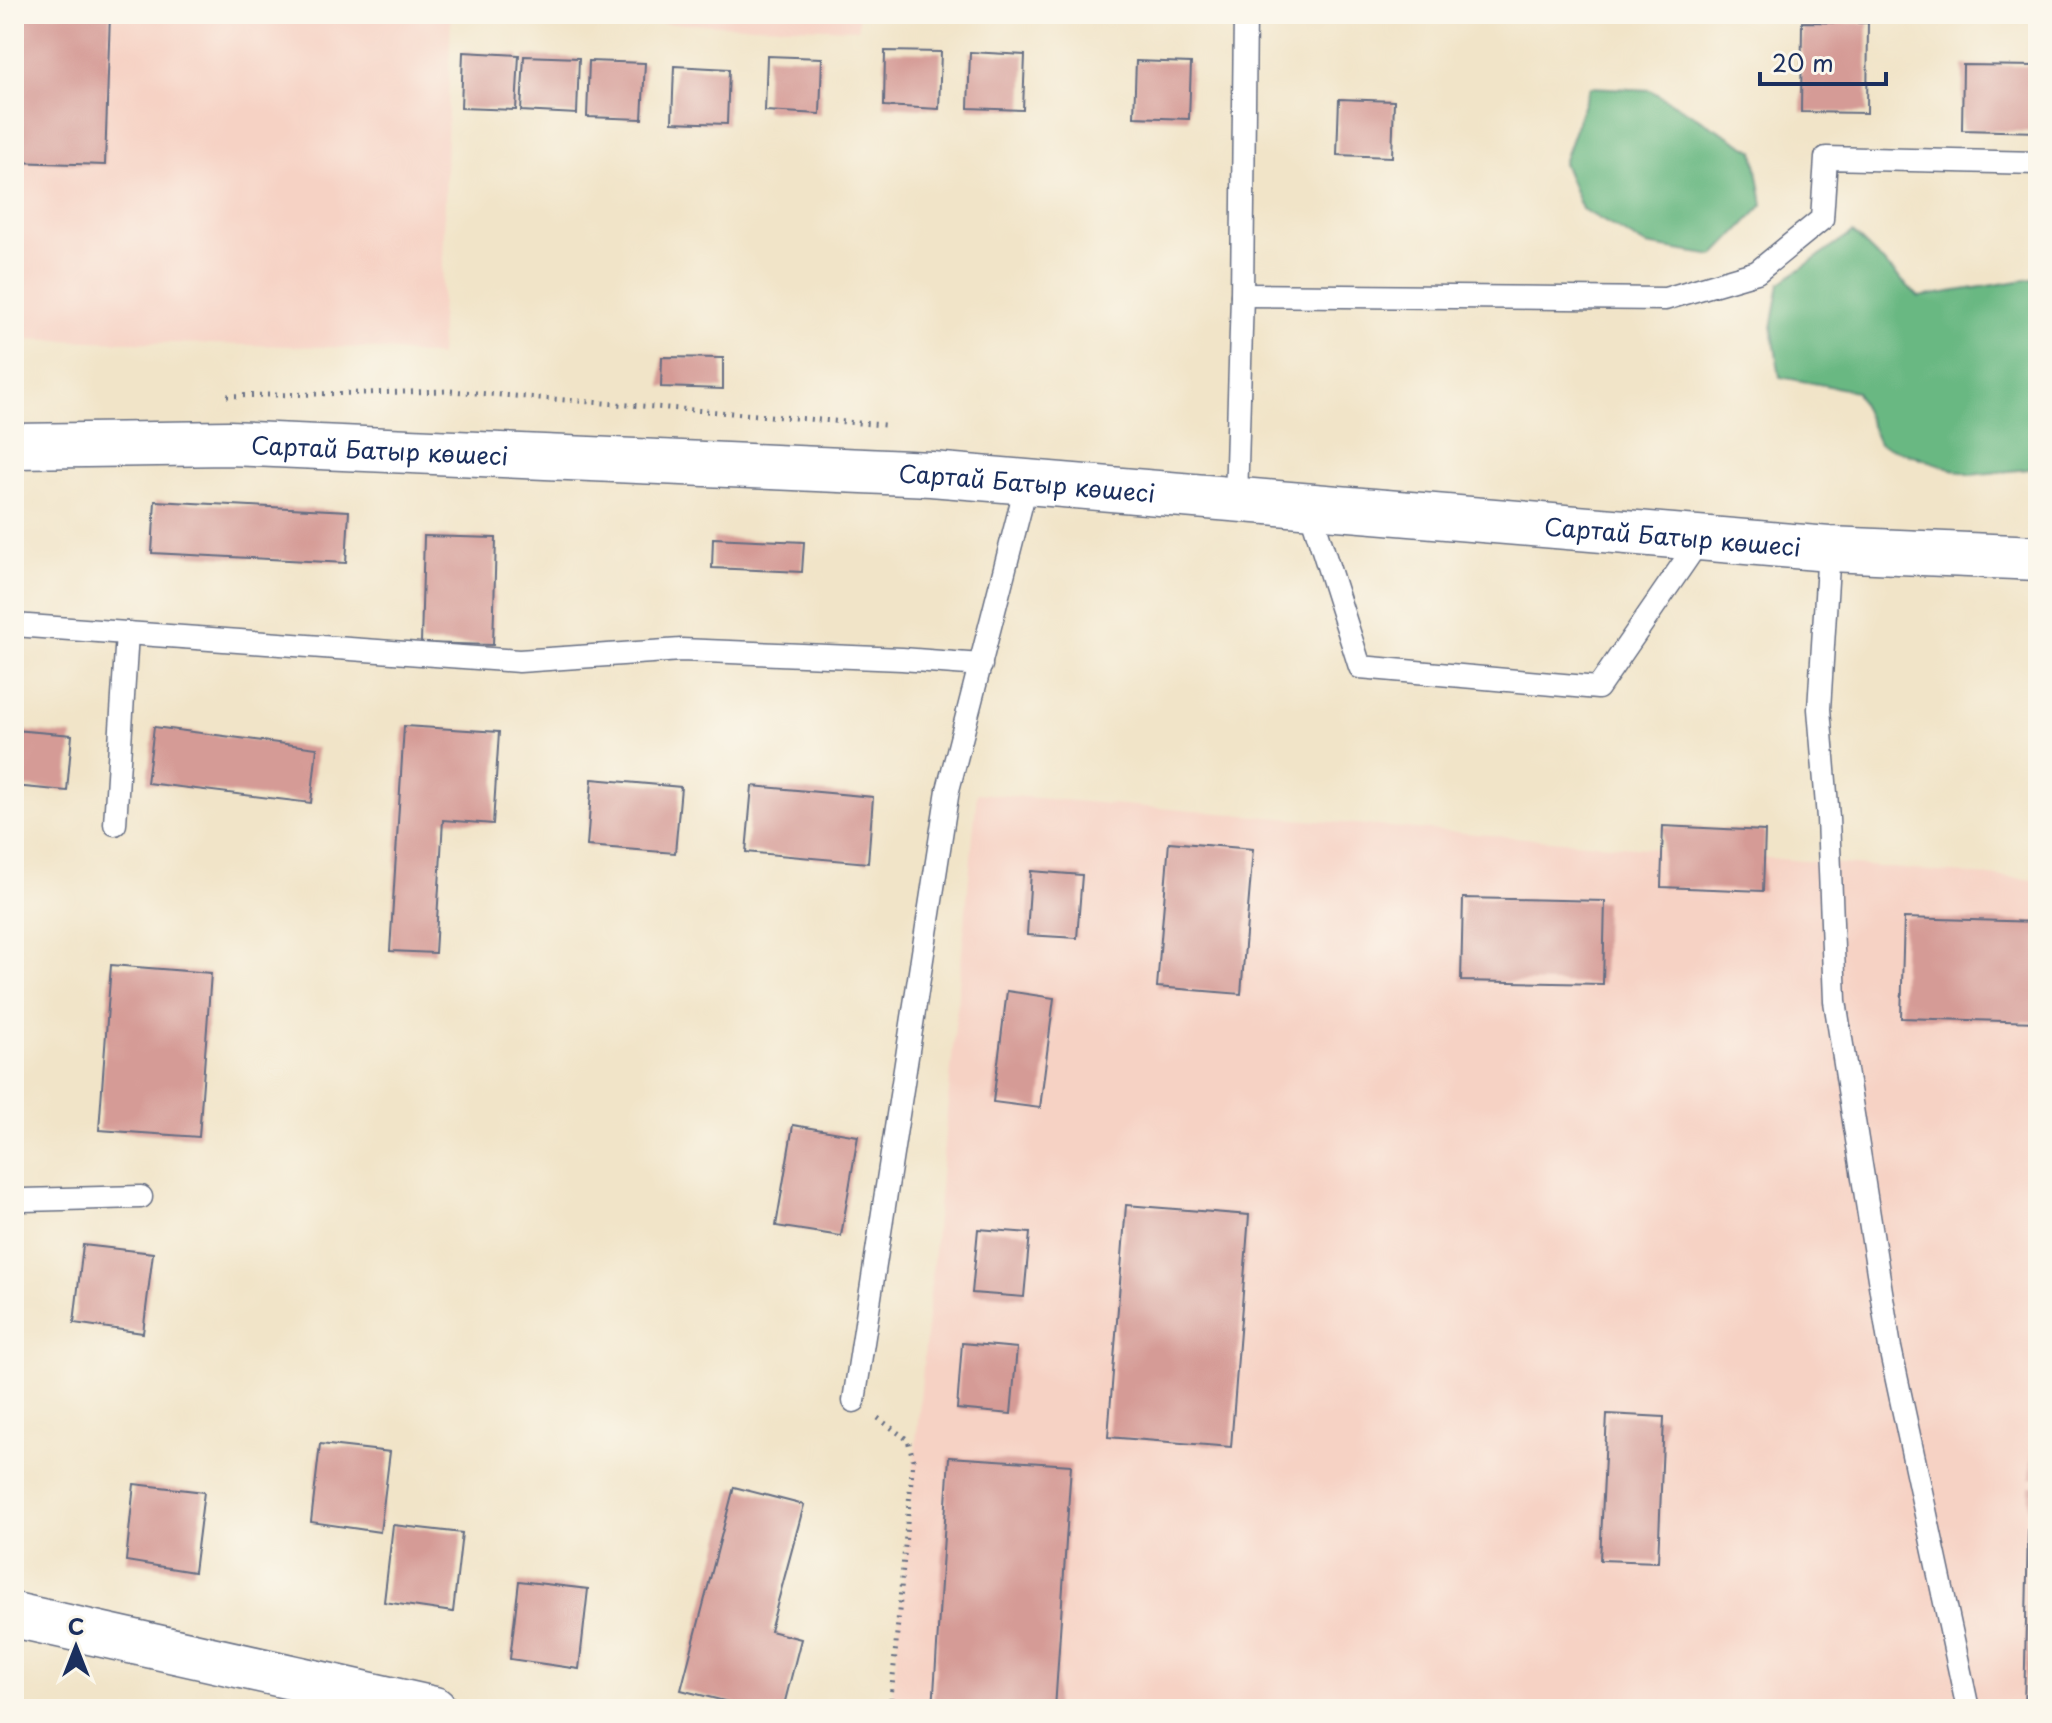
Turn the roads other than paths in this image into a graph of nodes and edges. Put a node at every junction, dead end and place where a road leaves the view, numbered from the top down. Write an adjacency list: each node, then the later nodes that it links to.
1 (1245, 14): 3 (lane)
2 (2038, 163): 3 (lane)
3 (1242, 295): 6 (lane)
4 (14, 446): 5 (main road, Сартай Батыр көшесі)
5 (1027, 482): 6 (main road, Сартай Батыр көшесі); 13 (lane)
6 (1236, 500): 7 (main road, Сартай Батыр көшесі)
7 (1309, 506): 8 (main road, Сартай Батыр көшесі); 8 (lane)
8 (1701, 538): 9 (main road, Сартай Батыр көшесі)
9 (1829, 549): 10 (main road, Сартай Батыр көшесі); 20 (lane)
10 (2038, 558)
11 (14, 625): 12 (lane)
12 (127, 633): 13 (lane); 14 (lane)
13 (981, 665): 17 (lane)
14 (115, 824)
15 (141, 1197): 16 (lane)
16 (14, 1202)
17 (854, 1401)
18 (14, 1615): 19 (main road)
19 (434, 1709)
20 (1968, 1709)

